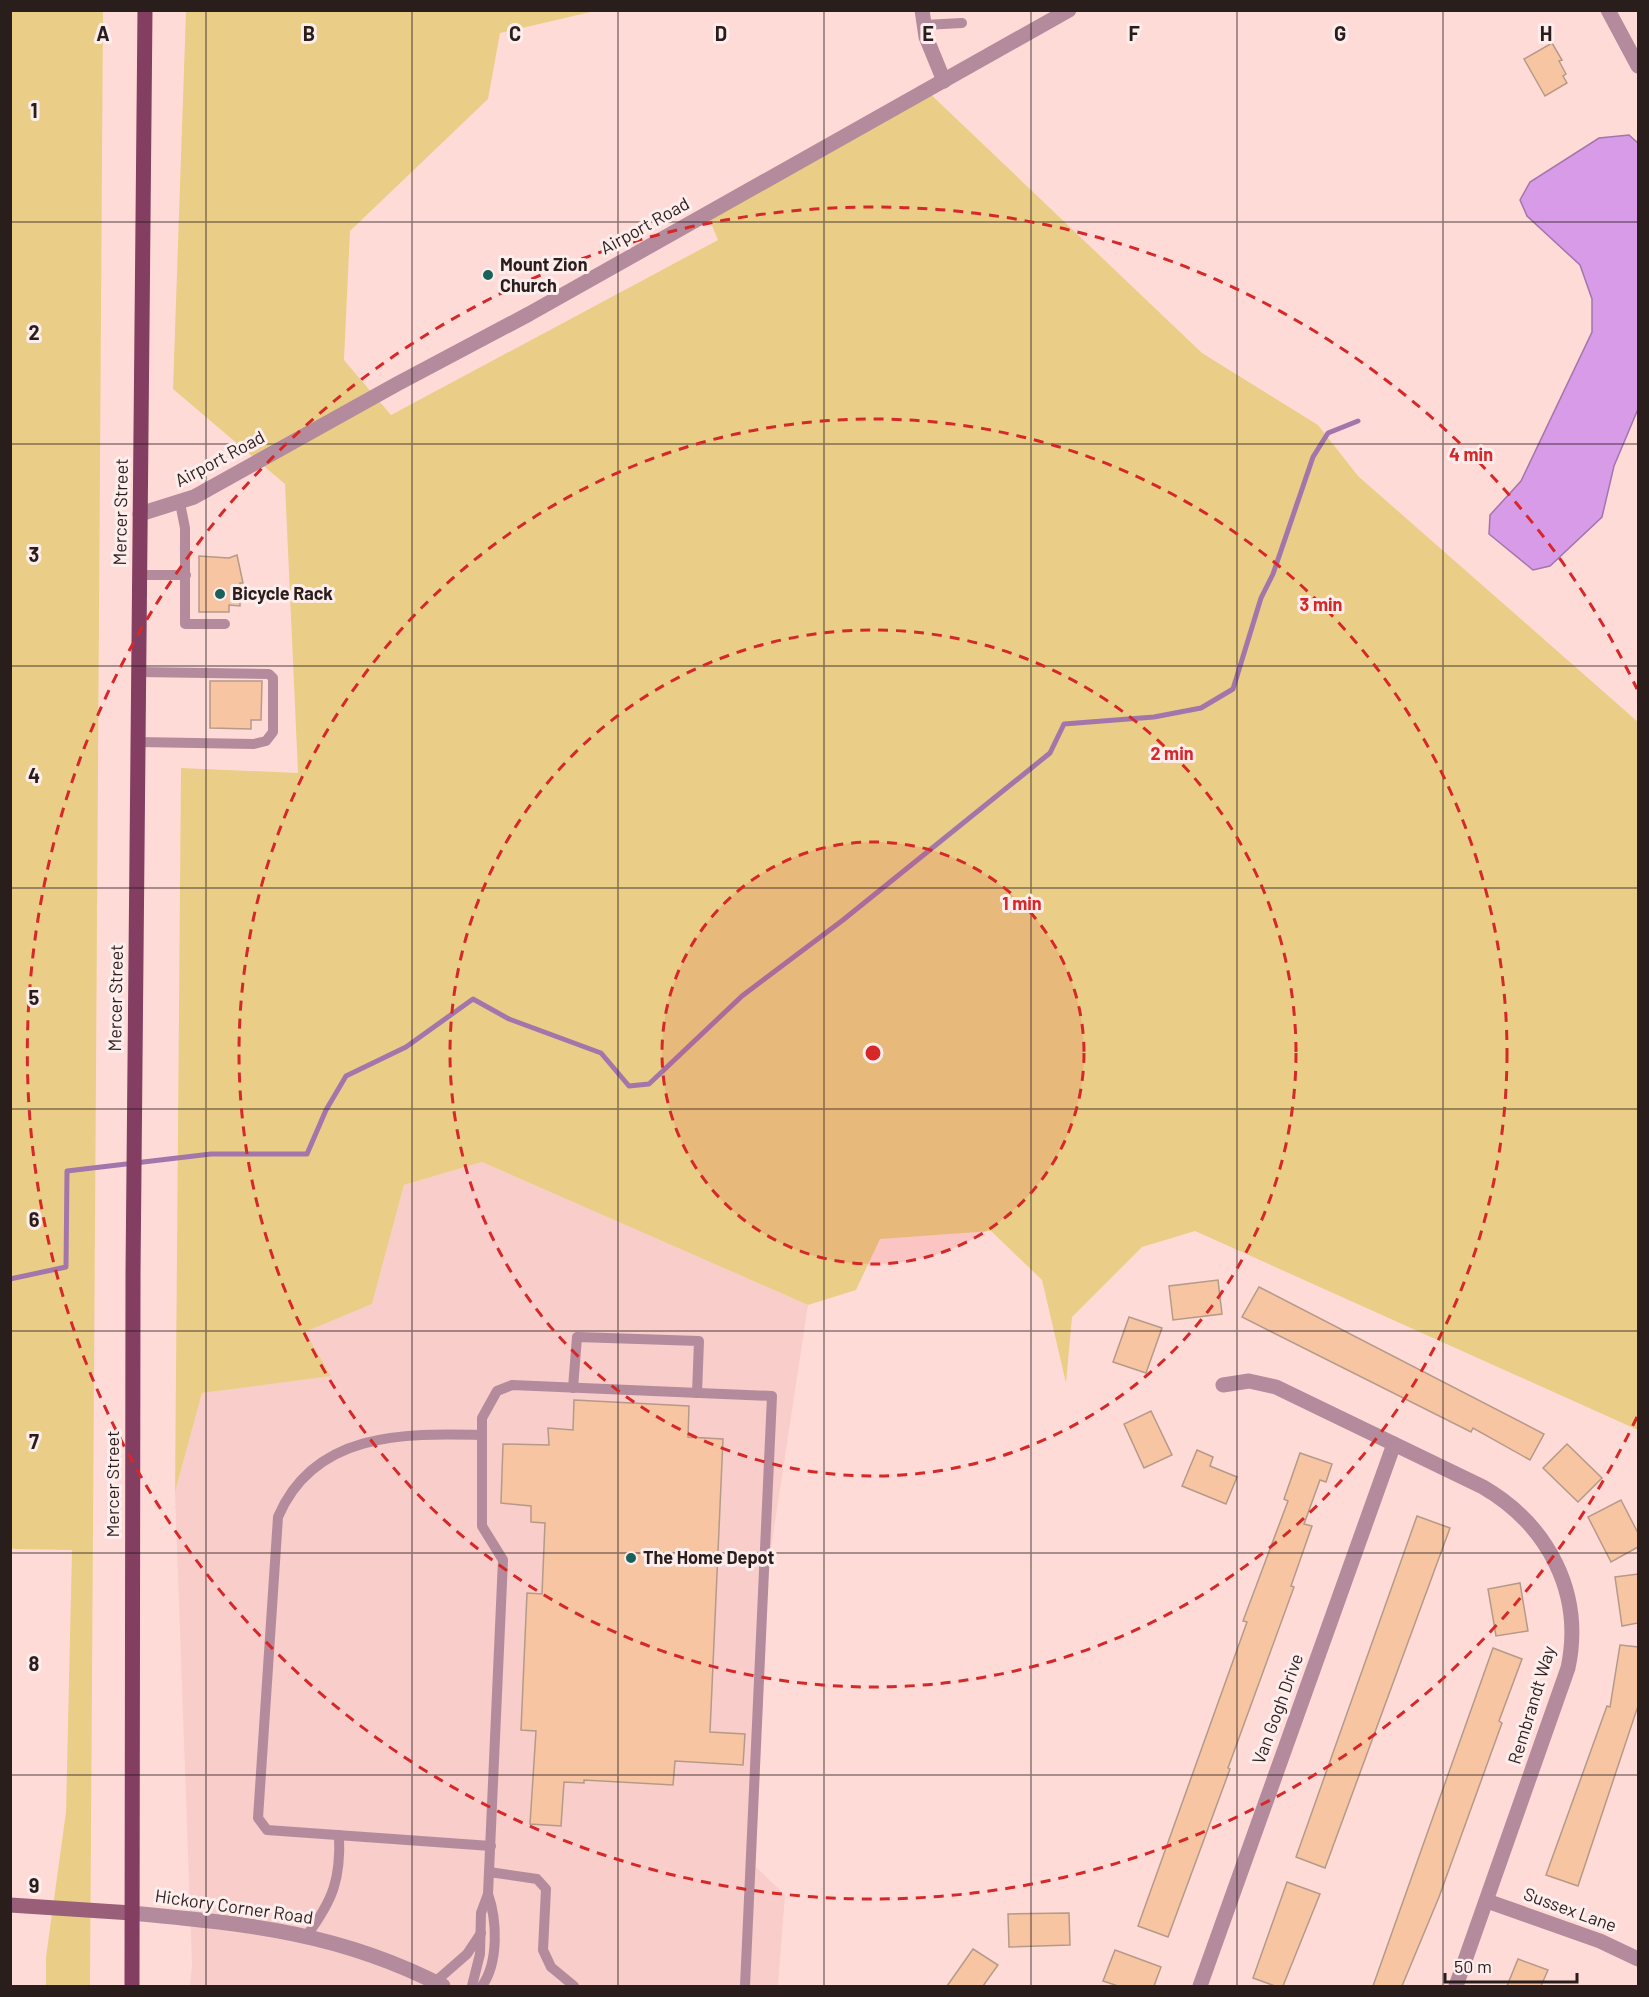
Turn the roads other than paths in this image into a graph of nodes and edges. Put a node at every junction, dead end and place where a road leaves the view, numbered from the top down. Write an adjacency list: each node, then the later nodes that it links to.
1 (145, 10): 9 (main road, Mercer Street)
2 (1069, 10): 7 (street, Airport Road)
3 (1608, 10): 6 (street)
4 (923, 18): 5 (lane); 7 (street)
5 (962, 23)
6 (1638, 66)
7 (944, 81): 8 (street, Airport Road)
8 (180, 503): 9 (street, Airport Road); 11 (lane)
9 (140, 514): 10 (main road, Mercer Street)
10 (140, 575): 11 (lane); 13 (main road, Mercer Street)
11 (186, 575): 12 (lane)
12 (225, 624)
13 (138, 672): 14 (main road, Mercer Street); 14 (lane)
14 (138, 742): 26 (main road, Mercer Street)
15 (1223, 1385): 19 (street, Rembrandt Way)
16 (573, 1388): 17 (lane); 17 (lane); 18 (lane)
17 (697, 1393): 35 (lane)
18 (482, 1435): 20 (lane); 21 (lane)
19 (1394, 1444): 24 (street, Rembrandt Way); 36 (street, Van Gogh Drive)
20 (339, 1835): 21 (lane); 28 (lane)
21 (490, 1846): 22 (lane)
22 (489, 1872): 23 (lane); 34 (lane)
23 (488, 1894): 27 (lane); 33 (lane)
24 (1487, 1901): 29 (street, Sussex Lane); 37 (street, Rembrandt Way)
25 (10, 1905): 26 (street, Hickory Corner Road)
26 (132, 1913): 28 (street, Hickory Corner Road); 31 (main road, Mercer Street)
27 (481, 1933): 30 (lane); 32 (lane)
28 (307, 1935): 30 (street, Hickory Corner Road)
29 (1638, 1959)
30 (439, 1984)
31 (132, 1986)
32 (472, 1986)
33 (482, 1986)
34 (574, 1986)
35 (745, 1986)
36 (1200, 1986)
37 (1456, 1986)

